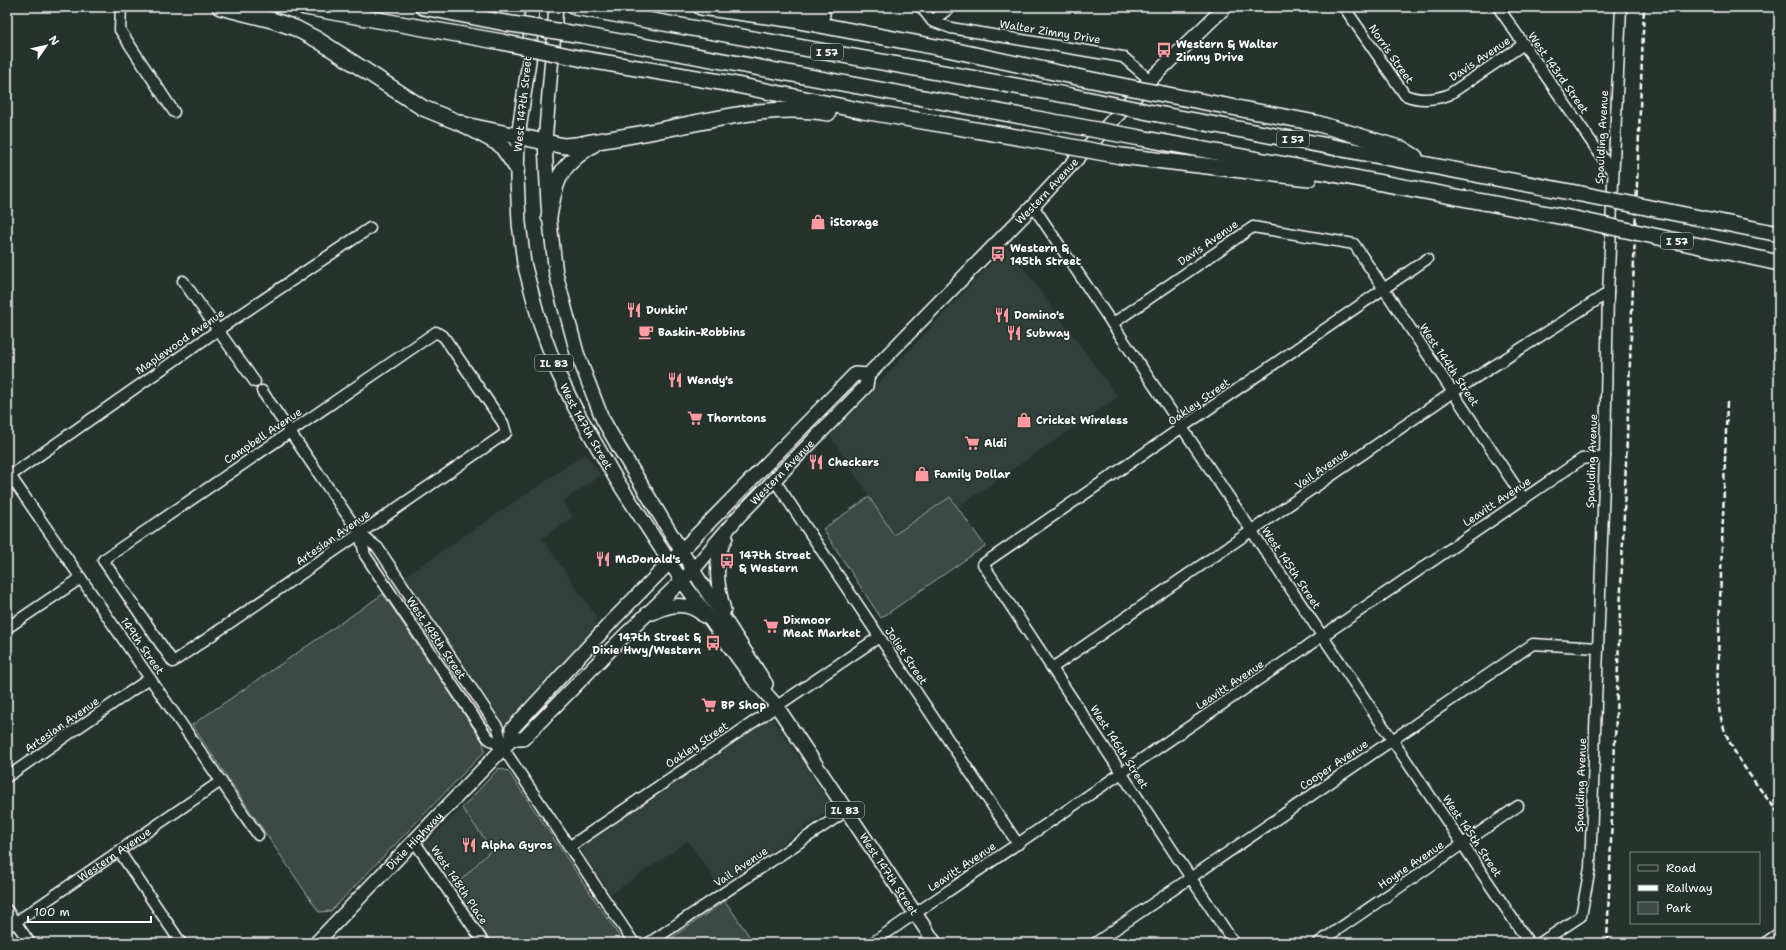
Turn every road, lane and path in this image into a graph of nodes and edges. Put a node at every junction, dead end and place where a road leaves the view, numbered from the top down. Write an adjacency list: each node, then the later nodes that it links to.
1 (120, 7): 22 (street)
2 (220, 7): 23 (highway)
3 (305, 7): 21 (highway, bridge)
4 (424, 7): 30 (highway, I 57, bridge)
5 (532, 7): 24 (main road, West 147th Street / IL 83)
6 (556, 7): 26 (main road, West 147th Street / IL 83)
7 (701, 7): 18 (highway)
8 (787, 7): 18 (highway)
9 (922, 7): 16 (street)
10 (951, 7): 16 (street)
11 (1225, 7): 19 (main road, Western Avenue)
12 (1344, 7): 20 (street, Norris Street)
13 (1498, 7): 17 (street, West 143rd Street)
14 (1621, 7): 29 (street, Spaulding Avenue)
15 (579, 8): 27 (highway, I 57, bridge)
16 (932, 21): 19 (street, Walter Zimny Drive)
17 (1524, 44): 20 (street, Davis Avenue); 29 (street, West 143rd Street)
18 (952, 50): 27 (highway, bridge)
19 (1150, 80): 31 (main road, Western Avenue)
20 (1405, 95)
21 (863, 111): 25 (highway); 30 (highway, bridge)
22 (174, 112)
23 (465, 125): 24 (highway); 28 (highway)
24 (518, 136): 26 (highway); 28 (main road, West 147th Street / IL 83)
25 (598, 141): 26 (highway); 32 (highway)
26 (546, 142): 32 (main road, West 147th Street / IL 83)
27 (1428, 164): 34 (highway, I 57, bridge)
28 (517, 168): 58 (main road, West 147th Street / IL 83)
29 (1612, 173): 40 (street, Spaulding Avenue)
30 (1352, 177): 37 (highway, I 57, bridge)
31 (1033, 206): 41 (street, West 145th Street); 43 (main road, Western Avenue)
32 (549, 217): 57 (main road, West 147th Street / IL 83)
33 (370, 228): 42 (street, Maplewood Avenue)
34 (1779, 234)
35 (1354, 244): 39 (street, West 144th Street); 41 (street, Davis Avenue)
36 (1427, 259): 39 (street, Oakley Street)
37 (1779, 263)
38 (183, 281): 42 (street)
39 (1384, 289): 46 (street, West 144th Street); 47 (street, Oakley Street)
40 (1608, 293): 46 (street, Vail Avenue); 50 (street, Spaulding Avenue)
41 (1112, 324): 47 (street, West 145th Street)
42 (218, 330): 44 (street); 51 (street, Maplewood Avenue)
43 (868, 375): 52 (main road, Western Avenue); 57 (main road, Western Avenue)
44 (255, 382)
45 (262, 391): 48 (street, West 148th Street)
46 (1453, 392): 53 (street, West 144th Street); 55 (street, Vail Avenue)
47 (1182, 428): 55 (street, West 145th Street); 59 (street, Oakley Street)
48 (290, 432): 49 (street, Campbell Avenue); 56 (street, West 148th Street); 71 (street, Campbell Avenue)
49 (506, 433): 56 (street, Artesian Avenue)
50 (1604, 456): 53 (street, Leavitt Avenue); 70 (street, Spaulding Avenue)
51 (8, 475): 61 (street, 149th Street)
52 (775, 481): 54 (main road, Western Avenue); 68 (street, Joliet Street)
53 (1524, 499): 69 (street, Leavitt Avenue)
54 (738, 517): 60 (main road, Western Avenue); 67 (main road)
55 (1252, 531): 69 (street, West 145th Street); 72 (street, Vail Avenue)
56 (360, 534): 63 (street, West 148th Street); 65 (street, West 148th Street); 71 (street, Artesian Avenue)
57 (682, 550): 58 (main road, Dixie Highway); 60 (main road, West 147th Street / IL 83)
58 (670, 562): 62 (main road, West 147th Street / IL 83); 75 (main road, Dixie Highway)
59 (983, 564): 72 (street, West 146th Street)
60 (693, 570): 62 (main road, Dixie Highway); 67 (main road, West 147th Street / IL 83)
61 (80, 578): 66 (street); 73 (street, 149th Street)
62 (682, 581): 64 (main road, Dixie Highway); 67 (main road, West 147th Street / IL 83)
63 (422, 613): 65 (street); 77 (street, West 148th Street)
64 (642, 618): 67 (main road); 75 (main road, Dixie Highway)
65 (410, 621): 77 (street, West 148th Street)
66 (7, 628)
67 (726, 631): 74 (main road, West 147th Street / IL 83)
68 (879, 637): 74 (street, Oakley Street); 85 (street, Joliet Street)
69 (1323, 637): 76 (street, West 145th Street); 78 (street, Leavitt Avenue)
70 (1598, 648): 76 (street, Cooper Avenue); 106 (street, Spaulding Avenue)
71 (173, 662)
72 (1052, 668): 78 (street, West 146th Street)
73 (150, 678): 79 (street, Artesian Avenue); 80 (street, 149th Street)
74 (776, 706): 82 (main road, West 147th Street / IL 83); 87 (street, Oakley Street)
75 (512, 739): 77 (main road, Dixie Highway)
76 (1392, 740): 86 (street, West 145th Street); 89 (street, Cooper Avenue)
77 (503, 748): 84 (main road, Dixie Highway); 87 (street, West 148th Street)
78 (1122, 774): 85 (street, Leavitt Avenue); 89 (street, West 146th Street)
79 (7, 777)
80 (221, 781): 83 (street, 149th Street); 88 (street, Western Avenue)
81 (1518, 806): 86 (street, Hoyne Avenue)
82 (846, 811): 91 (main road, West 147th Street / IL 83); 99 (street, Vail Avenue)
83 (258, 835)
84 (414, 841): 96 (main road, Dixie Highway); 97 (street, West 148th Place)
85 (1018, 844): 91 (street, Leavitt Avenue)
86 (1463, 844): 104 (street, Hoyne Avenue); 105 (street, West 145th Street)
87 (569, 847): 98 (street, West 148th Street)
88 (119, 851): 92 (street, Western Avenue); 95 (street)
89 (1191, 878): 102 (street, Cooper Avenue); 103 (street, West 146th Street)
90 (7, 910): 92 (street)
91 (915, 913): 100 (street, Leavitt Avenue); 101 (main road, West 147th Street / IL 83)
92 (11, 925): 94 (street)
93 (1779, 933): 107 (street)
94 (30, 943)
95 (181, 943)
96 (316, 943)
97 (484, 943)
98 (634, 943)
99 (649, 943)
100 (872, 943)
101 (935, 943)
102 (1095, 943)
103 (1234, 943)
104 (1318, 943)
105 (1529, 943)
106 (1540, 943)
107 (1765, 943)

